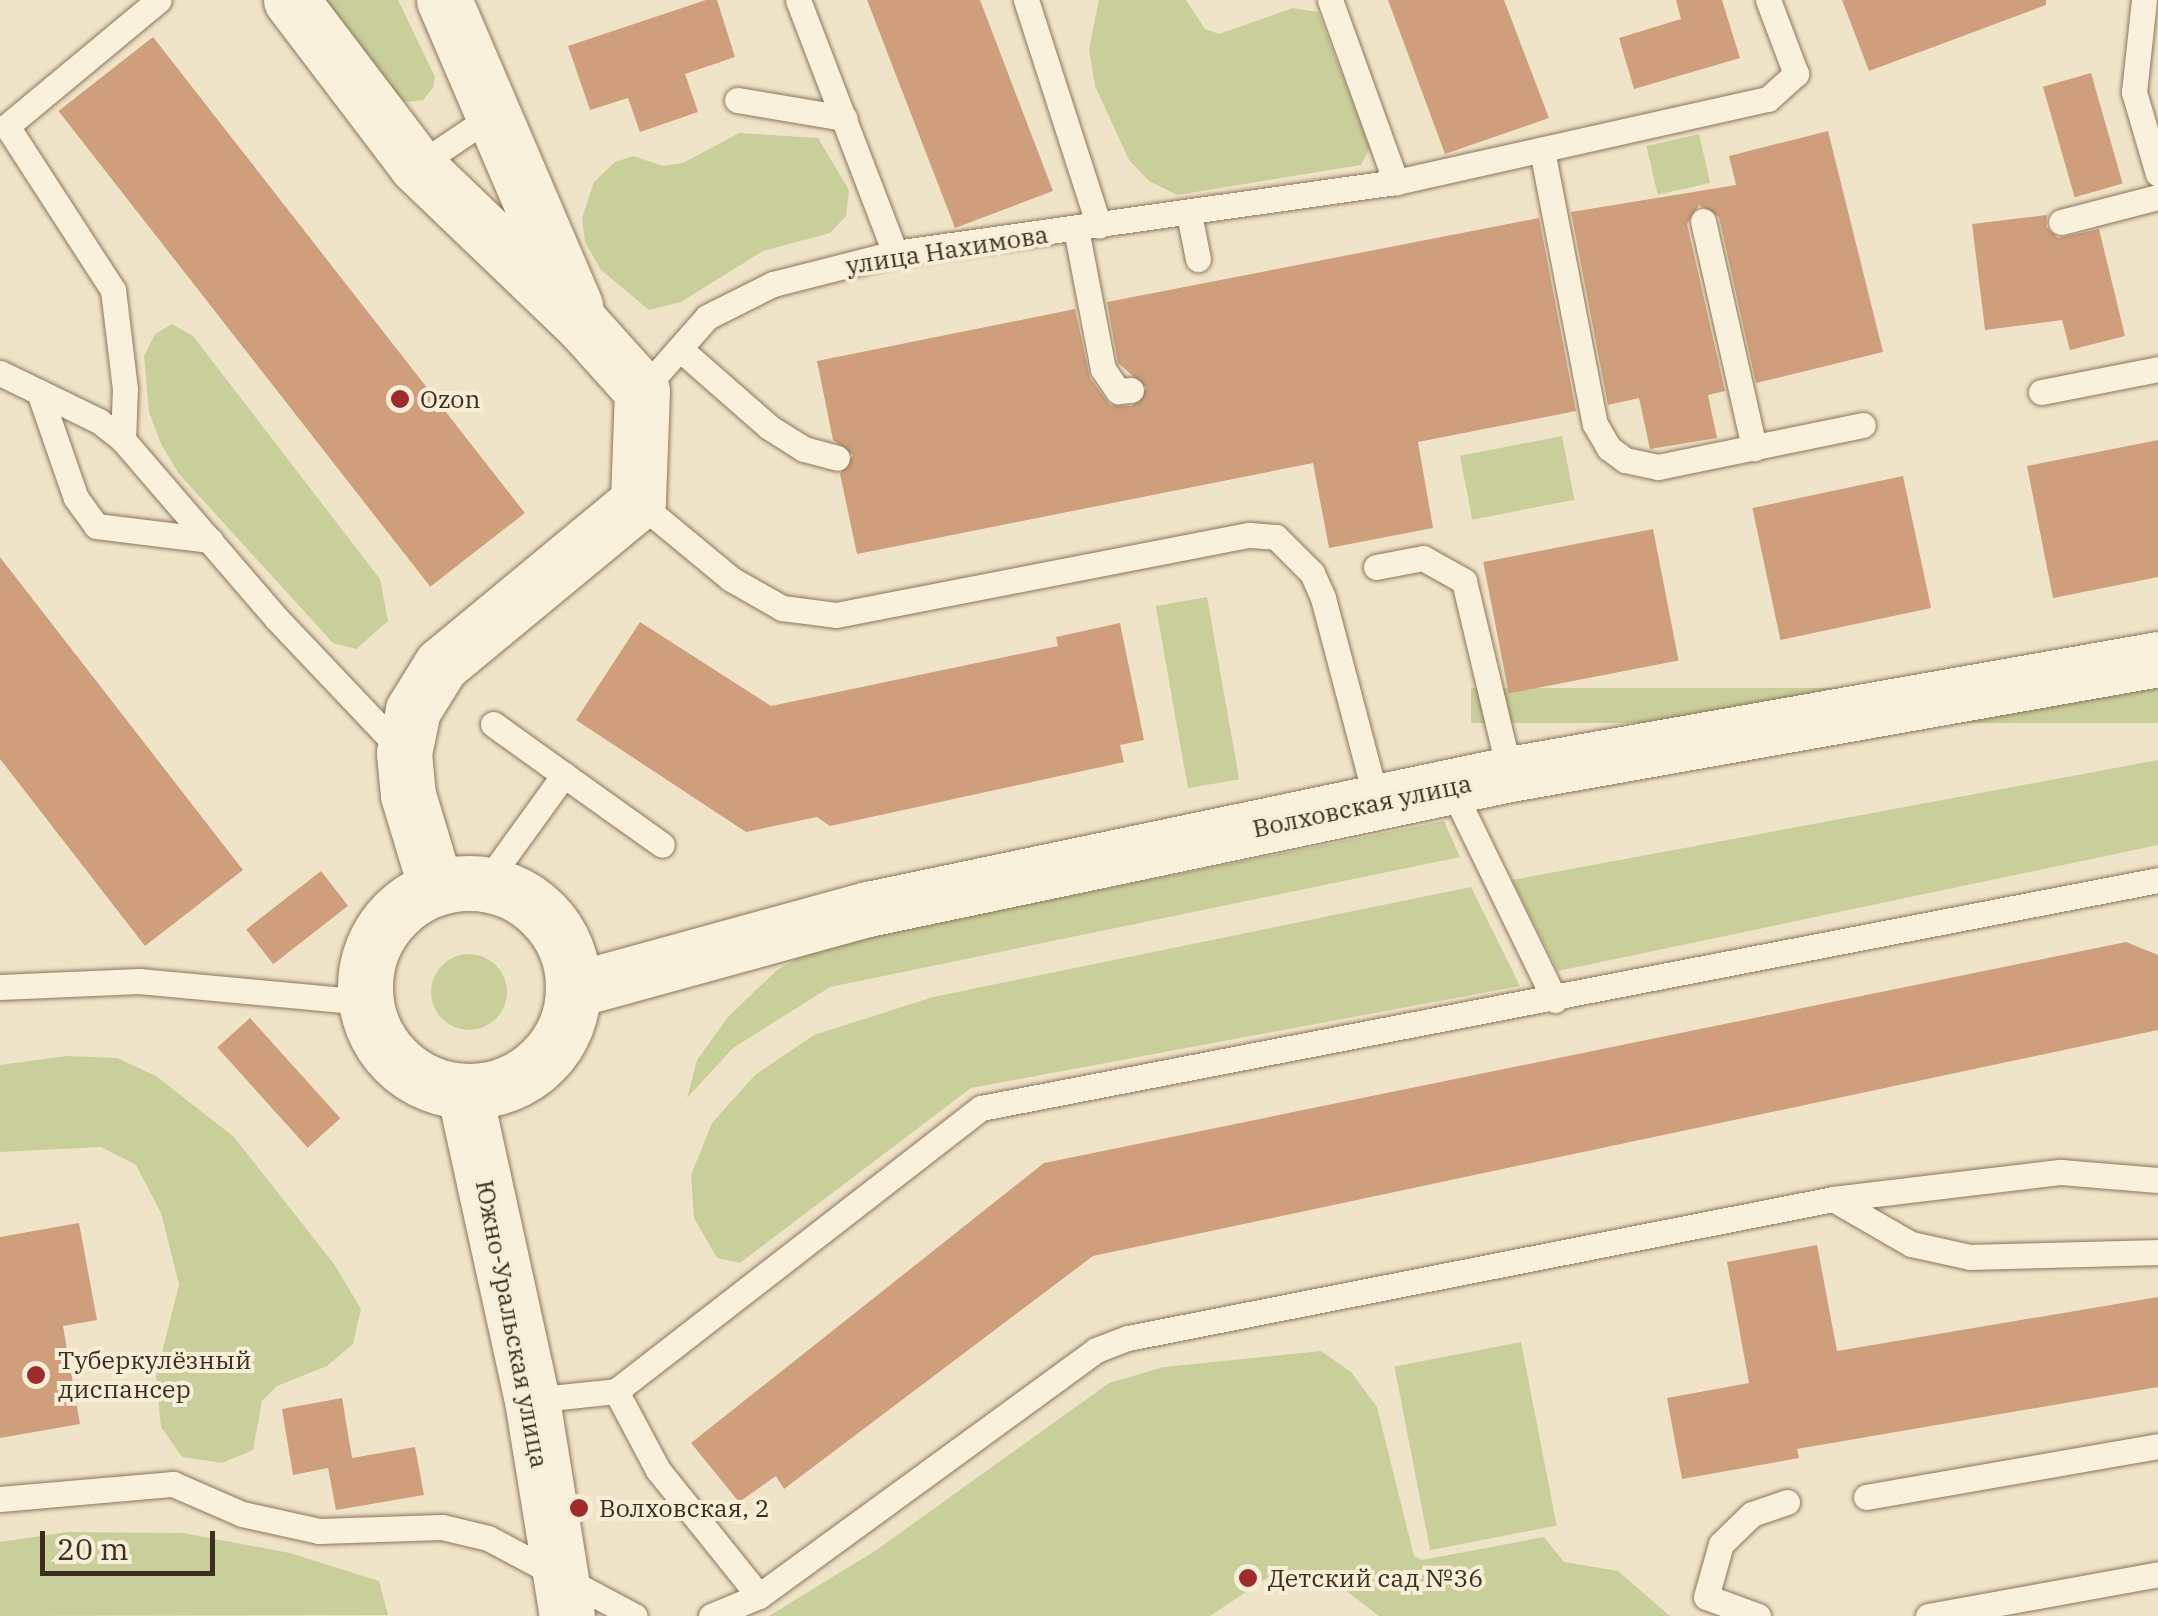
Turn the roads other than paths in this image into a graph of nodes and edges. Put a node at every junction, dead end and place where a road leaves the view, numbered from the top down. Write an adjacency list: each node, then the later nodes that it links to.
1 (159, 0): 13 (lane)
2 (290, 0): 15 (main road)
3 (444, 0): 11 (main road)
4 (798, 0): 12 (lane)
5 (1026, 0): 22 (lane)
6 (1330, 0): 17 (lane)
7 (1768, 0): 14 (lane, улица Нахимова)
8 (2145, 0): 9 (lane); 16 (lane)
9 (2158, 12)
10 (737, 100): 12 (lane)
11 (494, 114): 15 (lane); 25 (main road)
12 (844, 118): 23 (lane)
13 (3, 124): 34 (lane)
14 (1542, 150): 17 (lane, улица Нахимова); 35 (lane)
15 (417, 166): 25 (main road)
16 (2158, 174)
17 (1396, 182): 19 (lane, улица Нахимова)
18 (2158, 196): 21 (lane)
19 (1189, 214): 22 (lane, улица Нахимова); 24 (lane)
20 (1703, 221): 35 (lane)
21 (2061, 222)
22 (1087, 228): 23 (lane, улица Нахимова); 30 (lane)
23 (896, 253): 26 (lane, улица Нахимова)
24 (1198, 259)
25 (581, 323): 29 (main road)
26 (680, 348): 29 (lane, улица Нахимова); 36 (lane)
27 (2158, 369): 32 (lane)
28 (0, 373): 31 (lane)
29 (642, 390): 37 (main road)
30 (1131, 390)
31 (39, 392): 34 (lane); 38 (lane)
32 (2040, 392)
33 (1862, 425): 35 (lane)
34 (123, 440): 38 (lane)
35 (1754, 448)
36 (837, 458)
37 (638, 502): 42 (main road); 46 (lane)
38 (210, 540): 42 (lane)
39 (1376, 566): 43 (lane)
40 (2158, 659): 43 (main road, Волховская улица)
41 (493, 724): 44 (lane)
42 (404, 753): 49 (main road)
43 (1510, 774): 45 (main road, Волховская улица)
44 (564, 775): 47 (lane); 49 (lane)
45 (1451, 787): 46 (main road, Волховская улица); 52 (lane)
46 (1377, 803): 51 (main road, Волховская улица)
47 (662, 845)
48 (2158, 880): 52 (lane)
49 (460, 886): 51 (main road); 53 (main road)
50 (0, 987): 53 (lane)
51 (573, 990): 54 (main road)
52 (1556, 1000): 58 (lane)
53 (365, 1002): 54 (main road)
54 (464, 1091): 59 (main road, Южно-Уральская улица)
55 (2158, 1180): 56 (lane)
56 (1833, 1199): 57 (lane); 66 (lane)
57 (2158, 1252)
58 (616, 1391): 59 (lane); 66 (lane)
59 (532, 1400): 65 (main road, Южно-Уральская улица)
60 (2158, 1446): 61 (lane)
61 (1866, 1497)
62 (0, 1498): 65 (lane)
63 (1787, 1502): 69 (lane)
64 (2158, 1574): 70 (lane)
65 (564, 1595): 67 (lane)
66 (759, 1596): 68 (lane)
67 (635, 1616)
68 (711, 1616)
69 (1758, 1616)
70 (1928, 1616)

